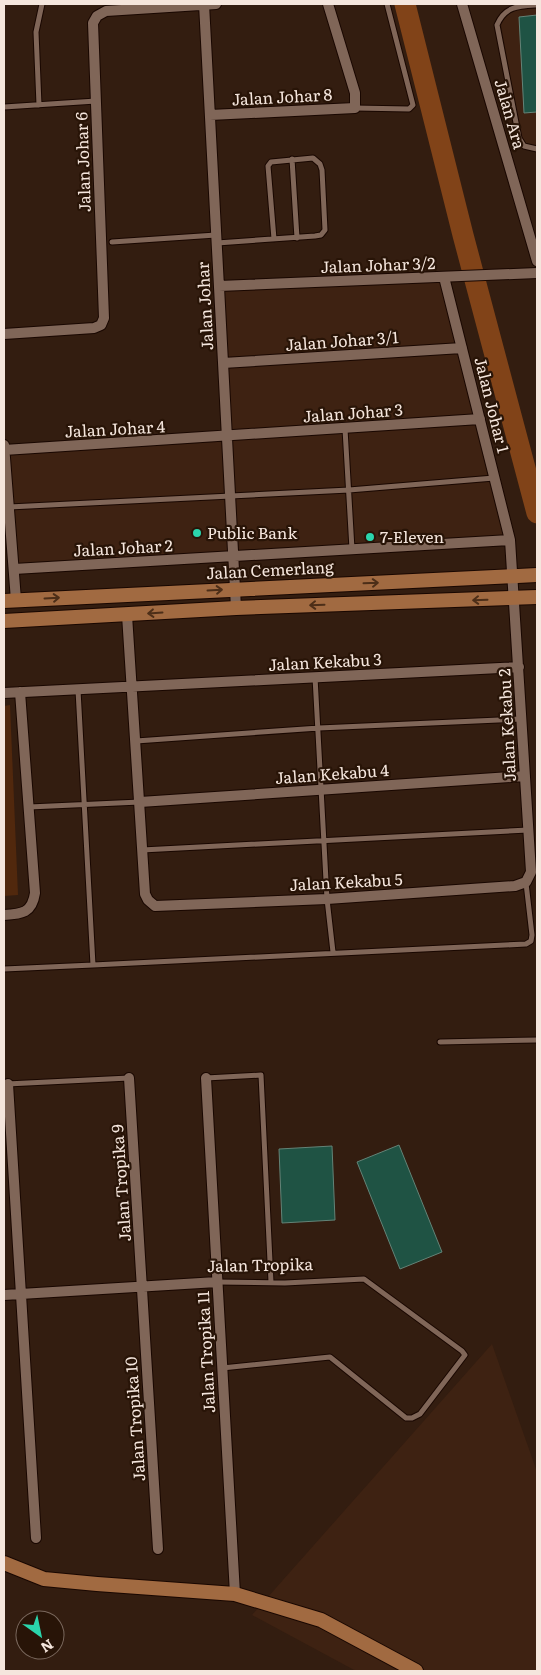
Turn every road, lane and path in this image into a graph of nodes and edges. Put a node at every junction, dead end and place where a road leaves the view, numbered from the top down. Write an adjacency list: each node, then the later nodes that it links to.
1 (42, 4): 9 (lane)
2 (204, 4): 3 (street); 8 (street, Jalan Johar 6); 12 (street, Jalan Johar)
3 (216, 4)
4 (328, 4): 11 (street)
5 (388, 4): 11 (lane)
6 (462, 4): 19 (street, Jalan Ara)
7 (537, 5): 13 (lane)
8 (96, 101): 9 (lane); 23 (street, Jalan Johar 6)
9 (39, 105): 10 (lane)
10 (4, 107)
11 (355, 108): 12 (street, Jalan Johar 8)
12 (210, 115): 16 (street, Jalan Johar)
13 (537, 149)
14 (292, 159): 15 (lane); 15 (lane); 17 (lane)
15 (297, 238): 17 (lane)
16 (217, 239): 17 (lane); 18 (lane); 22 (street, Jalan Johar)
17 (274, 239)
18 (112, 242)
19 (537, 261)
20 (537, 273): 21 (street, Jalan Johar 3/2)
21 (444, 277): 22 (street, Jalan Johar 3/2); 24 (street, Jalan Johar 1)
22 (219, 286): 25 (street, Jalan Johar)
23 (4, 334)
24 (462, 348): 25 (street, Jalan Johar 3/1); 26 (street, Jalan Johar 1)
25 (223, 363): 28 (street, Jalan Johar)
26 (480, 419): 27 (street, Jalan Johar 3); 31 (street, Jalan Johar 1)
27 (345, 429): 28 (street, Jalan Johar 3); 32 (lane)
28 (227, 437): 30 (street, Jalan Johar 4); 33 (street, Jalan Johar)
29 (4, 444): 30 (street)
30 (4, 450): 34 (street)
31 (495, 478): 32 (lane); 35 (street, Jalan Johar 1)
32 (349, 490): 33 (lane); 36 (lane)
33 (230, 496): 34 (lane); 37 (street, Jalan Johar)
34 (9, 508): 38 (street)
35 (510, 540): 36 (street); 39 (street, Jalan Johar 1)
36 (352, 549): 37 (street)
37 (234, 556): 38 (street, Jalan Johar 2); 40 (street, Jalan Johar)
38 (14, 569): 42 (street)
39 (525, 576): 40 (main road, Jalan Cemerlang, one-way to 39); 41 (street, Jalan Kekabu 2)
40 (235, 588): 42 (main road, Jalan Cemerlang, one-way to 40); 43 (street, Jalan Johar)
41 (527, 598): 43 (main road, one-way to 43); 46 (street, Jalan Kekabu 2)
42 (10, 601)
43 (236, 608): 44 (main road, one-way to 44)
44 (127, 615): 45 (main road); 48 (street)
45 (4, 621)
46 (519, 667): 47 (street, Jalan Kekabu 3); 52 (street, Jalan Kekabu 2)
47 (315, 677): 48 (street, Jalan Kekabu 3); 53 (lane)
48 (132, 686): 49 (street, Jalan Kekabu 3); 54 (street)
49 (78, 689): 50 (street, Jalan Kekabu 3); 58 (lane)
50 (20, 692): 51 (street, Jalan Kekabu 3); 59 (street)
51 (4, 693)
52 (522, 719): 53 (lane); 55 (street, Jalan Kekabu 2)
53 (319, 728): 54 (lane); 56 (lane)
54 (136, 741): 57 (street)
55 (526, 776): 56 (street, Jalan Kekabu 4); 60 (street, Jalan Kekabu 2)
56 (322, 790): 57 (street, Jalan Kekabu 4); 61 (lane)
57 (140, 802): 58 (lane); 62 (street)
58 (84, 805): 59 (lane); 67 (lane)
59 (29, 807): 65 (street)
60 (529, 830): 61 (lane); 63 (street, Jalan Kekabu 2)
61 (325, 842): 62 (lane); 64 (lane)
62 (141, 850): 64 (street, Jalan Kekabu 5)
63 (526, 882): 64 (street, Jalan Kekabu 5); 66 (lane)
64 (328, 899): 66 (lane)
65 (4, 915)
66 (333, 952): 67 (lane)
67 (93, 965): 68 (lane)
68 (4, 969)
69 (537, 1040): 70 (lane)
70 (440, 1042)
71 (129, 1078): 73 (lane); 76 (street, Jalan Tropika 9)
72 (206, 1078): 74 (street, Jalan Tropika 11); 75 (lane)
73 (6, 1084): 77 (street)
74 (217, 1282): 75 (lane, Jalan Tropika); 76 (street, Jalan Tropika); 79 (street, Jalan Tropika 11)
75 (271, 1282): 79 (lane, Jalan Tropika)
76 (142, 1287): 77 (street, Jalan Tropika); 81 (street, Jalan Tropika 10)
77 (21, 1294): 78 (street, Jalan Tropika); 80 (street)
78 (4, 1295)
79 (221, 1368): 83 (street, Jalan Tropika 11)
80 (36, 1538)
81 (158, 1550)
82 (4, 1563): 83 (main road)
83 (235, 1594): 84 (main road)
84 (416, 1671)

